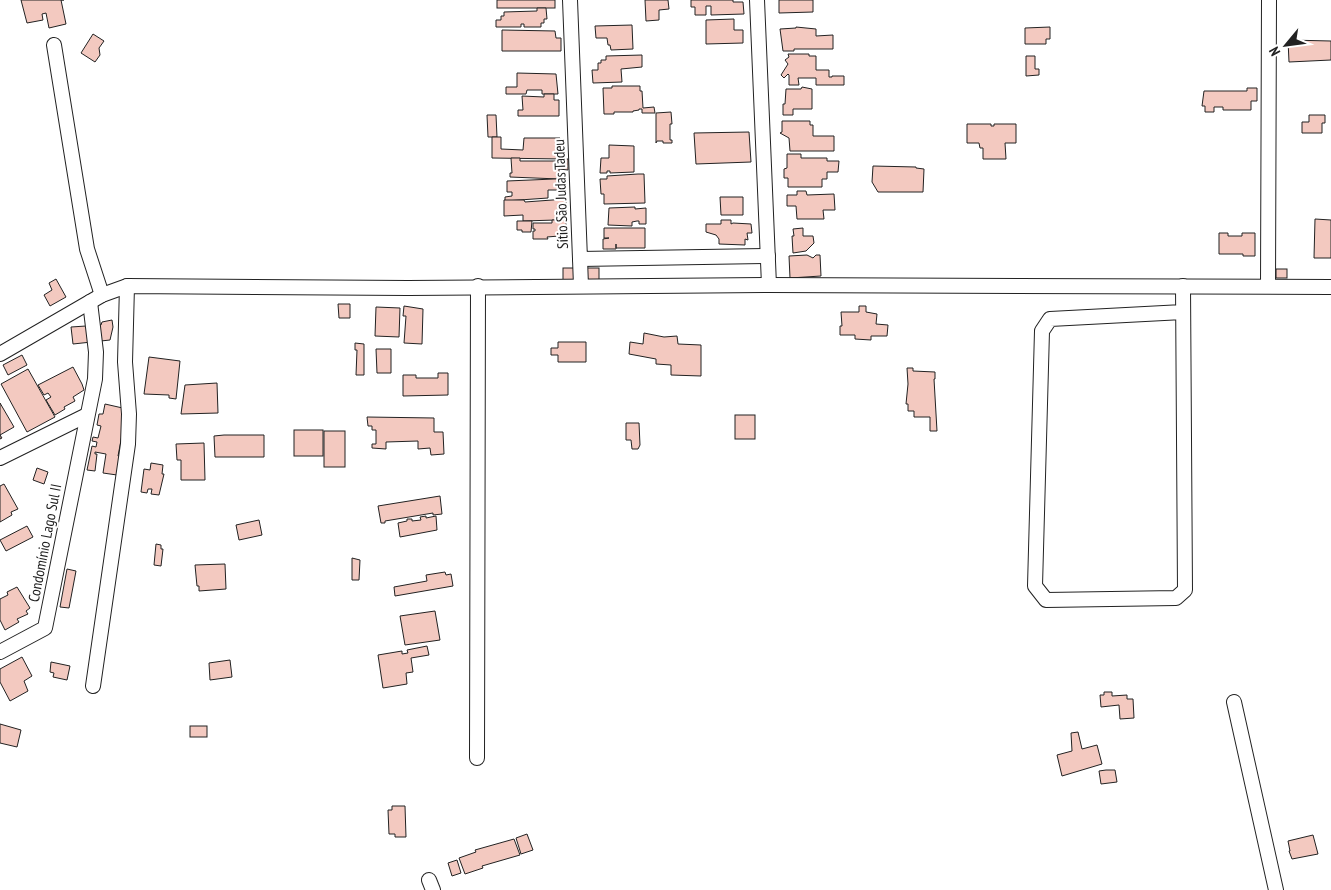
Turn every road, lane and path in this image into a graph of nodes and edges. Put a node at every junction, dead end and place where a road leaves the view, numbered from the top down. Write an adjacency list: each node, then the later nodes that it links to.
1 (570, 0): 6 (street, Sítio São Judas Tadeu)
2 (757, 0): 5 (street)
3 (1269, 0): 12 (street)
4 (54, 45): 14 (street, Condomínio Lago Sul II)
5 (768, 256): 6 (street, Sítio São Judas Tadeu); 7 (street)
6 (580, 259): 10 (street)
7 (770, 285): 10 (street); 11 (street)
8 (127, 286): 9 (street); 14 (street); 20 (street)
9 (478, 286): 10 (street); 22 (street)
10 (581, 286)
11 (1183, 286): 12 (street); 15 (street)
12 (1268, 286): 13 (street)
13 (1331, 287)
14 (96, 299): 16 (street); 17 (street, Condomínio Lago Sul II)
15 (1183, 312): 15 (street)
16 (0, 354)
17 (87, 415): 18 (street); 19 (street, Condomínio Lago Sul II)
18 (0, 458)
19 (0, 652)
20 (93, 686)
21 (1234, 702): 23 (street)
22 (478, 758)
23 (1276, 890)

